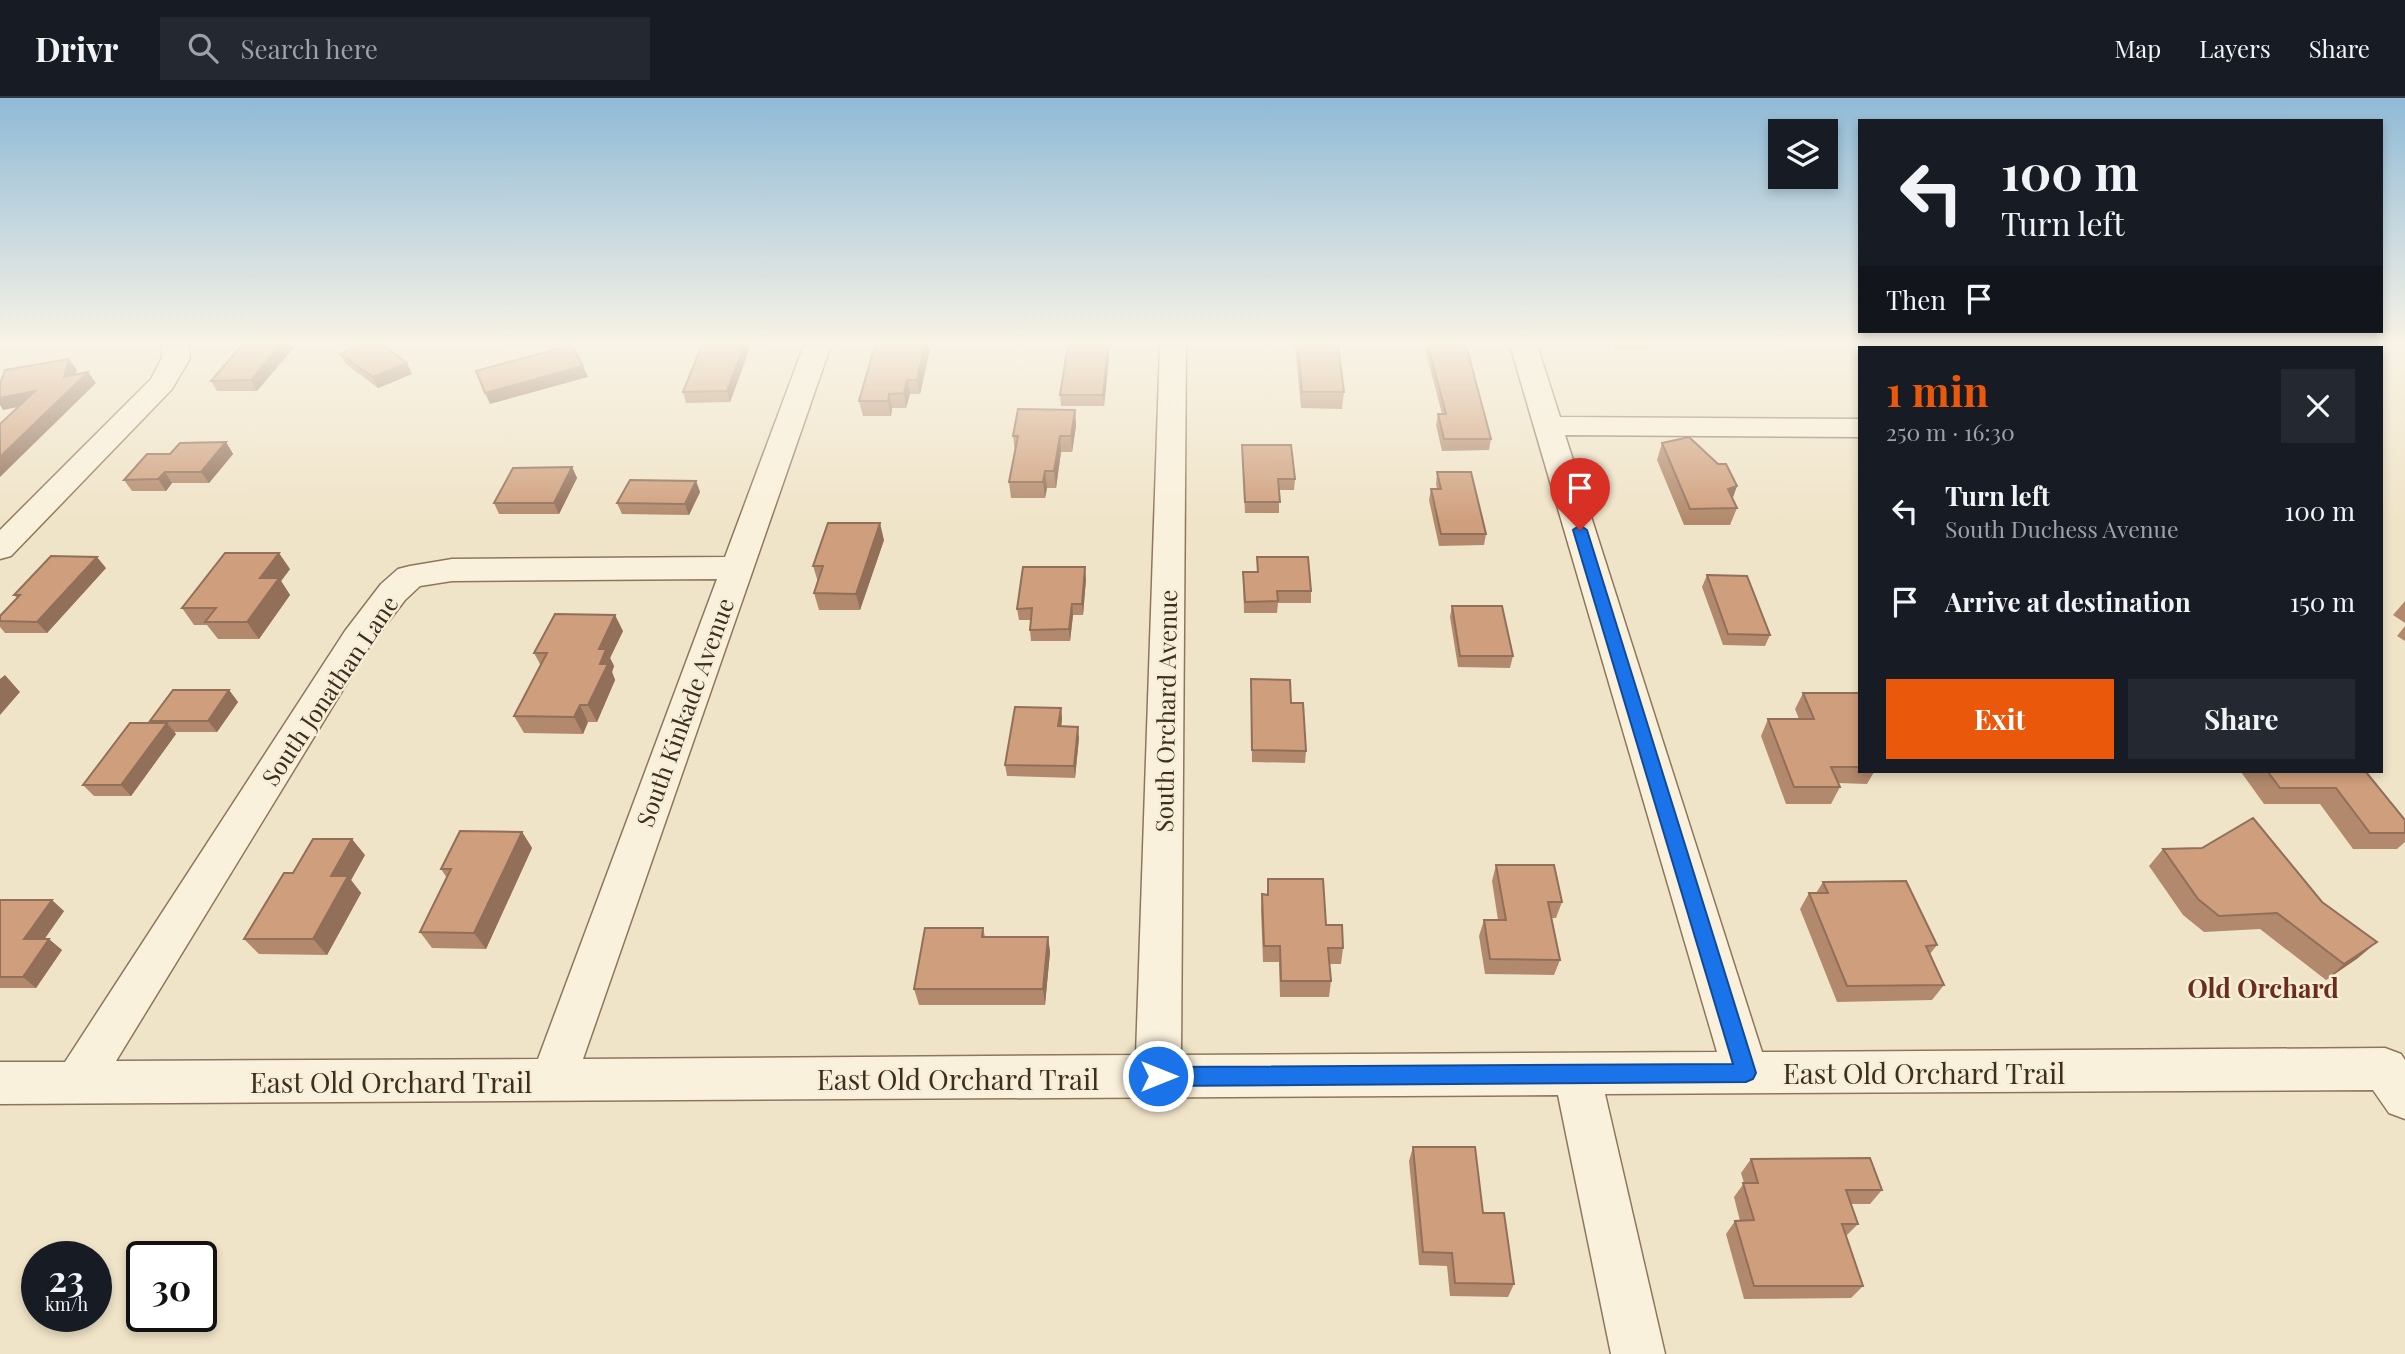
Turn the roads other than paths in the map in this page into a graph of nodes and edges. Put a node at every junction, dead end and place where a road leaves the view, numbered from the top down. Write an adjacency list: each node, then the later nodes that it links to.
1 (142, 404): 7 (street)
2 (796, 404): 8 (street, South Kinkade Avenue)
3 (1171, 404): 11 (street, South Orchard Avenue)
4 (1541, 404): 5 (street)
5 (1548, 426): 6 (street); 9 (street)
6 (1858, 428)
7 (0, 549)
8 (736, 568): 13 (street, South Kinkade Avenue); 15 (street, South Jonathan Lane)
9 (1746, 1073): 10 (street, East Old Orchard Trail); 12 (street, East Old Orchard Trail)
10 (1577, 1074): 11 (street, East Old Orchard Trail); 16 (street)
11 (1158, 1076): 13 (street, East Old Orchard Trail)
12 (2398, 1079)
13 (553, 1080): 15 (street, East Old Orchard Trail)
14 (0, 1083): 15 (street, East Old Orchard Trail)
15 (77, 1083)
16 (1638, 1354)

